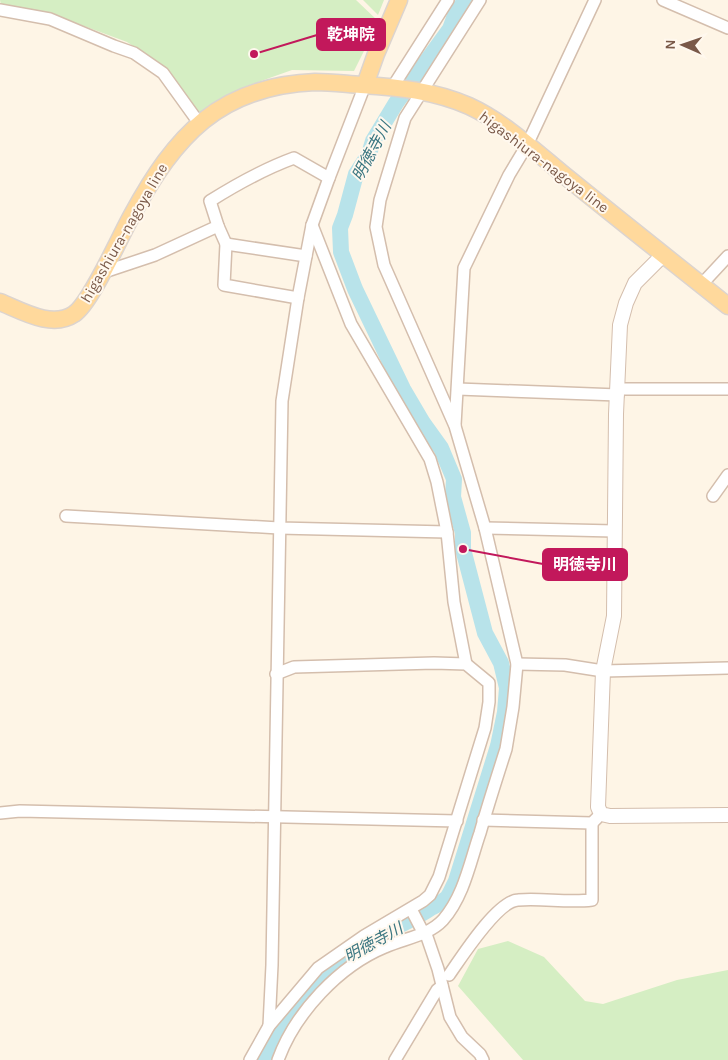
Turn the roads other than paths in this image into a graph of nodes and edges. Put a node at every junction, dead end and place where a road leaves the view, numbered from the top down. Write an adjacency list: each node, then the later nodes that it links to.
1 (399, 0): 8 (main road)
2 (448, 0): 9 (street)
3 (480, 0): 10 (street)
4 (596, 0): 12 (street)
5 (663, 0): 7 (street)
6 (0, 10): 11 (street)
7 (728, 28)
8 (365, 85): 9 (main road, higashiura-nagoya line); 11 (main road, higashiura-nagoya line); 13 (street)
9 (392, 88): 10 (main road, higashiura-nagoya line)
10 (420, 91): 12 (main road, higashiura-nagoya line); 30 (street)
11 (199, 123): 17 (main road, higashiura-nagoya line)
12 (527, 145): 18 (main road, higashiura-nagoya line); 27 (street)
13 (329, 178): 14 (street); 15 (street)
14 (312, 224): 19 (street); 37 (street)
15 (218, 226): 16 (street); 21 (street)
16 (226, 244): 19 (street); 24 (street)
17 (111, 254): 21 (street); 22 (main road, higashiura-nagoya line)
18 (663, 255): 23 (main road, higashiura-nagoya line); 29 (street)
19 (306, 256): 24 (street)
20 (728, 256): 23 (street)
21 (126, 266): 22 (street)
22 (101, 273): 25 (main road, higashiura-nagoya line)
23 (701, 285): 26 (main road, higashiura-nagoya line)
24 (298, 298): 34 (street)
25 (0, 302)
26 (728, 306)
27 (458, 389): 29 (street); 30 (street)
28 (728, 390): 29 (street)
29 (618, 392): 36 (street)
30 (455, 426): 35 (street)
31 (728, 475): 32 (street)
32 (713, 496)
33 (66, 516): 34 (street)
34 (279, 528): 37 (street); 42 (street)
35 (485, 528): 36 (street); 39 (street)
36 (614, 531): 41 (street)
37 (447, 532): 38 (street)
38 (466, 664): 42 (street); 48 (street)
39 (517, 664): 41 (street); 47 (street)
40 (728, 668): 41 (street)
41 (603, 671): 46 (street)
42 (276, 674): 45 (street)
43 (0, 813): 45 (street)
44 (728, 815): 46 (street)
45 (274, 817): 48 (street); 53 (street)
46 (596, 818): 47 (street); 51 (street)
47 (483, 820): 50 (street)
48 (457, 821): 49 (street)
49 (412, 911): 50 (street); 53 (street)
50 (424, 932): 52 (street); 55 (street)
51 (449, 975)
52 (442, 986): 56 (street); 57 (street)
53 (269, 1026): 54 (street)
54 (250, 1060)
55 (278, 1060)
56 (396, 1060)
57 (483, 1060)

